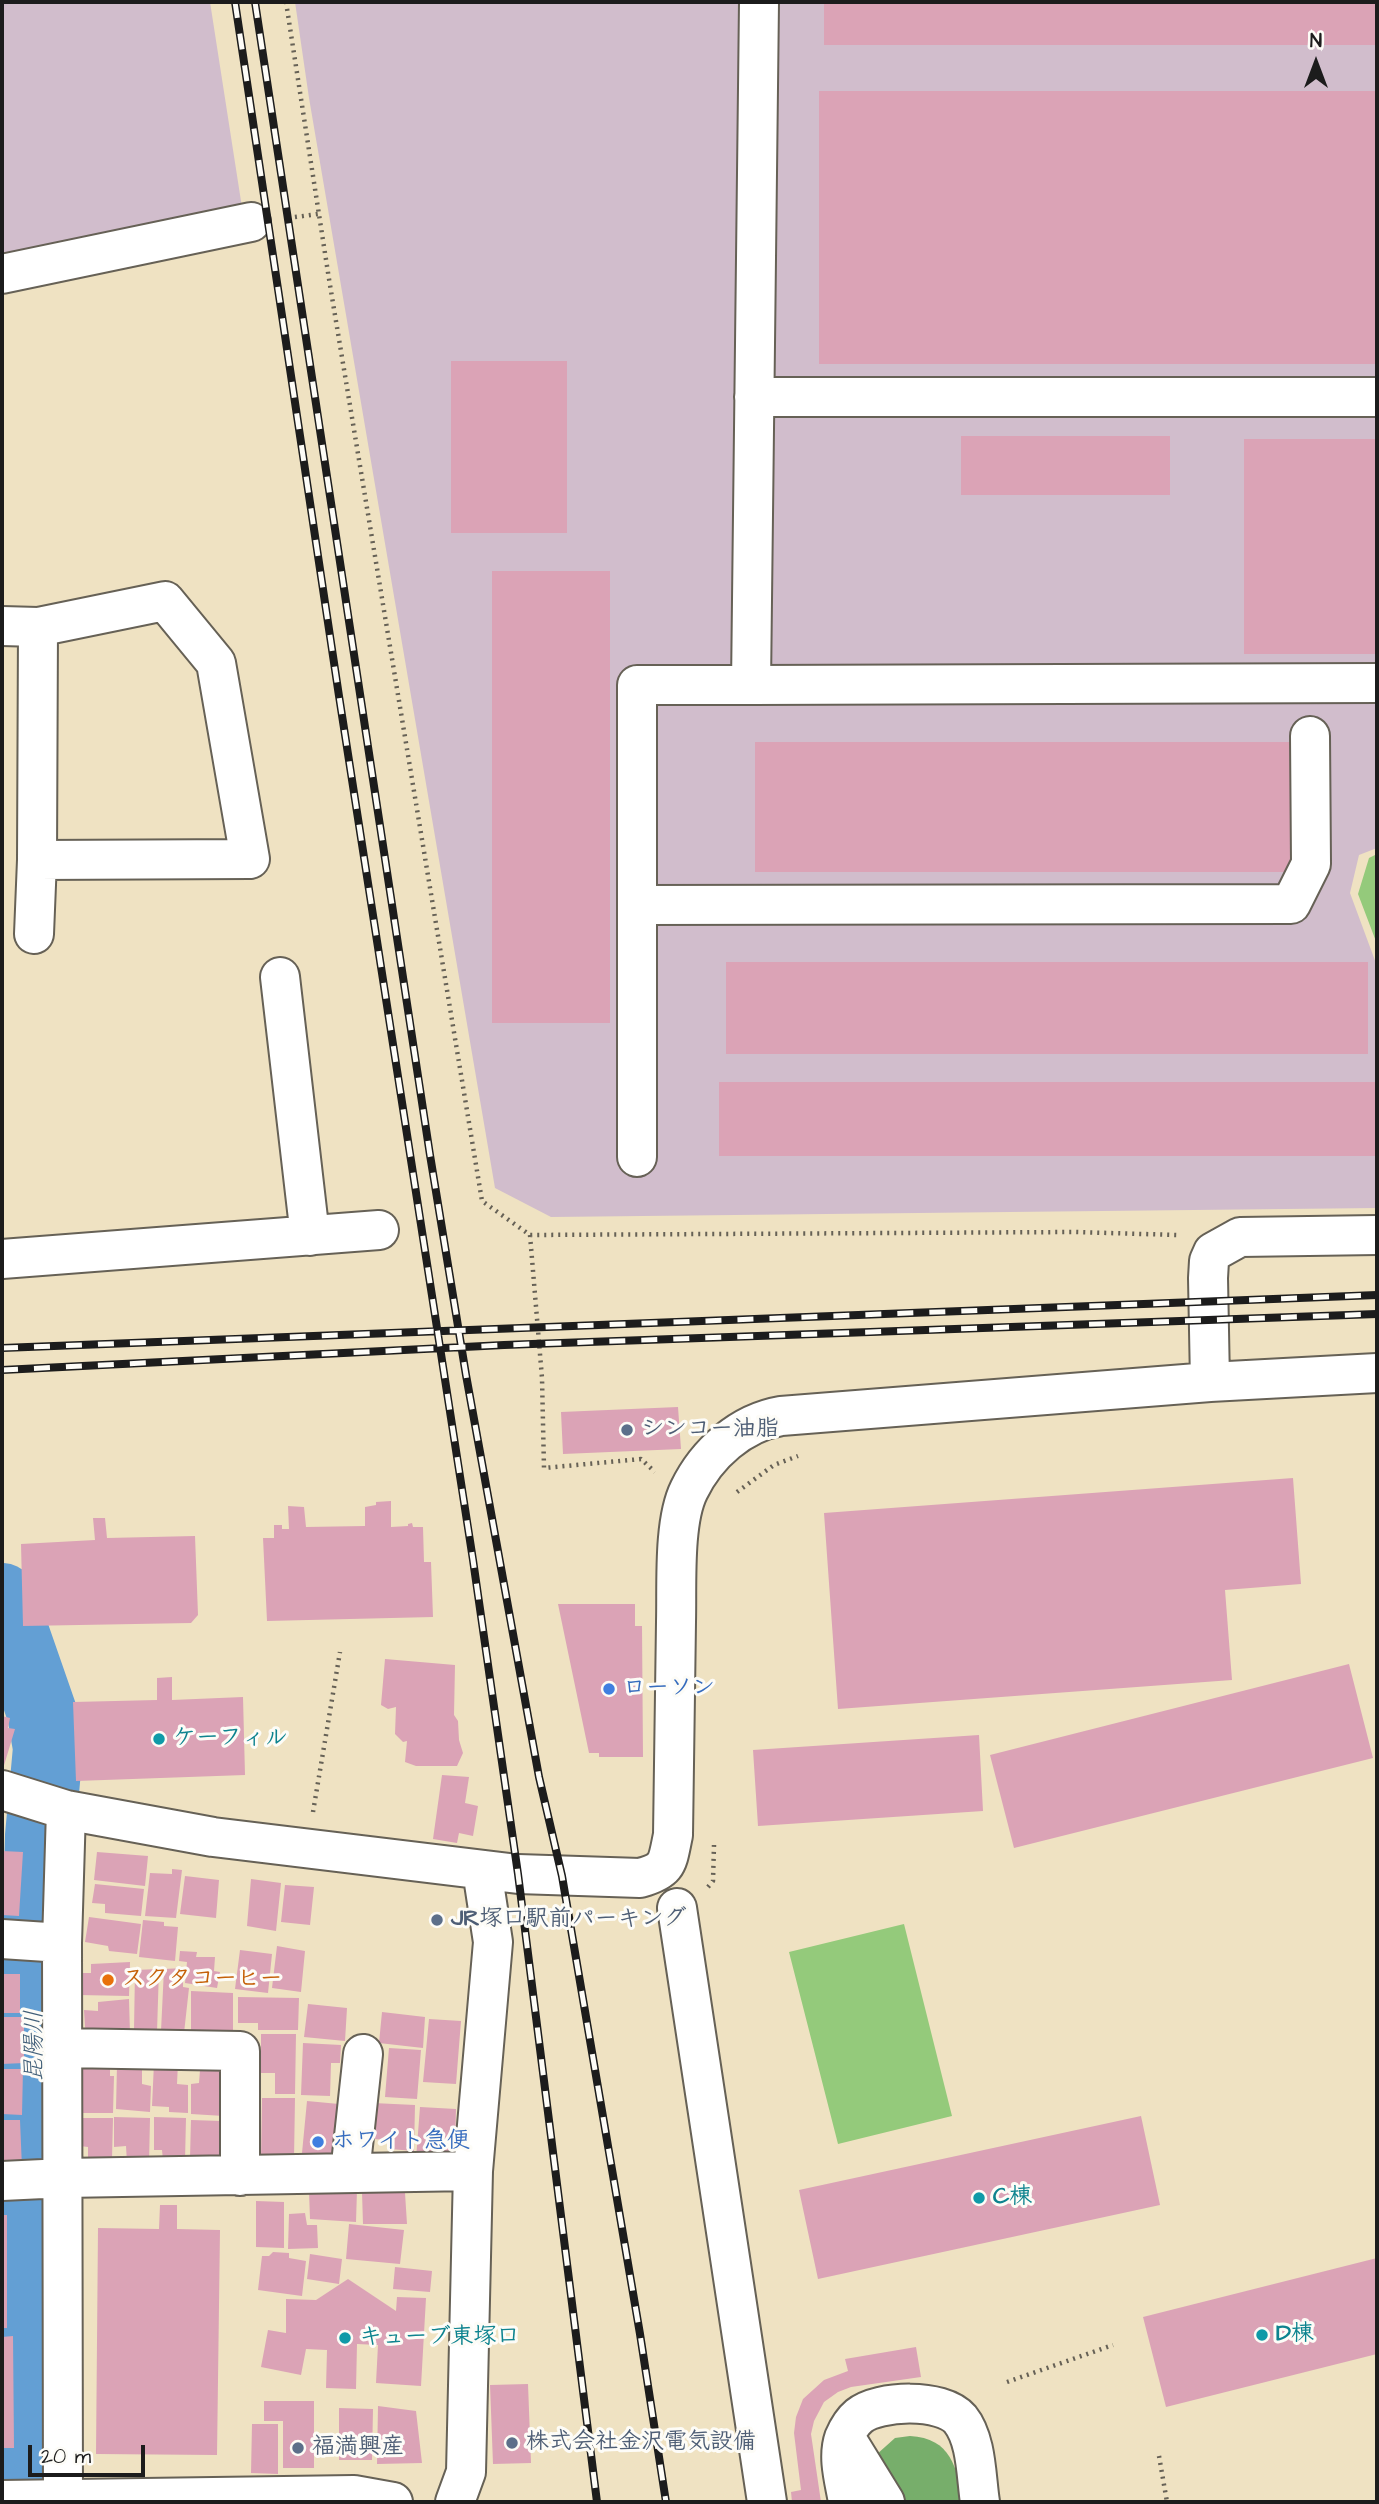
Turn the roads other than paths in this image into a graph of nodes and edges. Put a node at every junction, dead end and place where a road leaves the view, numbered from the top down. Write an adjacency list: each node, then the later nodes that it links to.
1 (759, 2): 4 (street)
2 (251, 222): 3 (street)
3 (2, 274)
4 (754, 397): 5 (street); 8 (street)
5 (1377, 397)
6 (20, 626): 10 (street); 10 (street)
7 (1377, 684): 8 (street)
8 (751, 685): 11 (street)
9 (1310, 736): 11 (street)
10 (37, 860): 12 (street)
11 (637, 905): 14 (street)
12 (34, 934)
13 (280, 977): 17 (street)
14 (637, 1157)
15 (379, 1230): 17 (street)
16 (1377, 1235): 20 (street)
17 (310, 1236): 18 (street)
18 (2, 1259)
19 (1377, 1373): 20 (street)
20 (1210, 1382): 22 (street)
21 (38, 1802): 22 (street); 24 (street)
22 (482, 1870): 27 (street)
23 (678, 1915): 35 (street)
24 (35, 1941): 25 (street)
25 (63, 2048): 29 (street); 30 (street)
26 (363, 2054): 28 (street)
27 (473, 2171): 28 (street); 34 (street)
28 (350, 2173): 29 (street)
29 (240, 2176): 30 (street)
30 (35, 2179): 32 (street)
31 (845, 2437): 36 (street); 37 (street); 38 (street)
32 (40, 2500): 33 (street)
33 (393, 2502)
34 (455, 2502)
35 (767, 2502)
36 (848, 2502)
37 (886, 2502)
38 (980, 2502)

